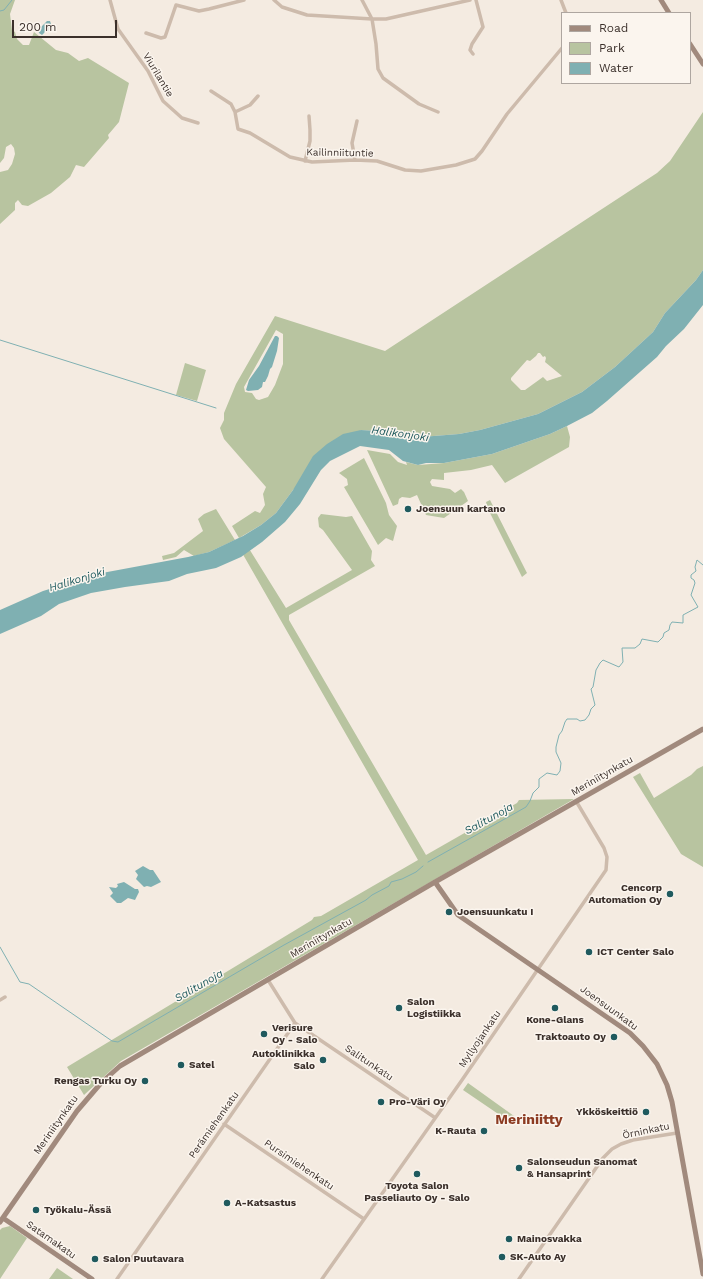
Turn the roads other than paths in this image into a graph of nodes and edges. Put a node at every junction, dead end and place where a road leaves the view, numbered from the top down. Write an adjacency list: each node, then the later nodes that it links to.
1 (110, 0): 23 (street, Viurilantie)
2 (244, 0): 12 (street)
3 (274, 0): 11 (street)
4 (362, 0): 11 (street)
5 (470, 0): 11 (street)
6 (476, 0): 15 (street)
7 (561, 0): 9 (street)
8 (661, 0): 10 (main road)
9 (566, 12)
10 (668, 12)
11 (372, 19): 20 (street)
12 (146, 33)
13 (691, 46): 16 (main road)
14 (561, 49): 24 (street, Kailinniituntie)
15 (473, 54)
16 (703, 64)
17 (211, 91): 19 (street)
18 (258, 96): 19 (street)
19 (235, 112): 25 (street, Kailinniituntie)
20 (438, 112)
21 (309, 116): 25 (street)
22 (357, 121): 24 (street)
23 (198, 123)
24 (355, 160): 25 (street, Kailinniituntie)
25 (305, 161)
26 (703, 728): 27 (main road, Meriniitynkatu)
27 (576, 801): 28 (main road, Meriniitynkatu); 29 (street, Myllyojankatu)
28 (435, 882): 29 (main road, Joensuunkatu); 30 (main road, Meriniitynkatu)
29 (537, 969): 34 (street, Myllyojankatu); 36 (main road, Joensuunkatu)
30 (268, 980): 33 (street); 37 (main road, Meriniitynkatu)
31 (5, 997): 32 (street)
32 (0, 1000)
33 (295, 1023): 34 (street, Salitunkatu); 35 (street, Perämiehenkatu)
34 (434, 1117): 38 (street, Myllyojankatu)
35 (224, 1124): 38 (street, Pursimiehenkatu); 42 (street, Perämiehenkatu)
36 (677, 1132): 39 (main road, Joensuunkatu); 40 (street, Örninkatu)
37 (1, 1219): 41 (main road, Satamakatu)
38 (364, 1219): 43 (street, Myllyojankatu)
39 (703, 1274)
40 (521, 1278)
41 (92, 1279)
42 (117, 1279)
43 (322, 1279)

